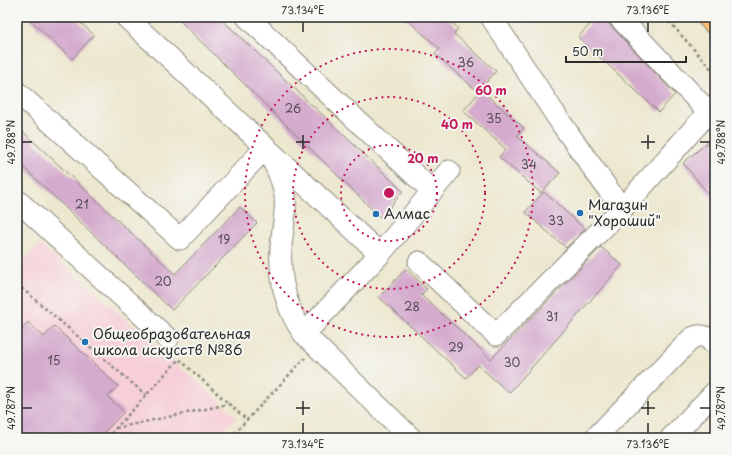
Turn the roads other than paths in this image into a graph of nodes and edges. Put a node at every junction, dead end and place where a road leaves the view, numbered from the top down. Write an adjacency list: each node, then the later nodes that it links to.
1 (126, 17): 9 (street)
2 (247, 17): 11 (street)
3 (491, 17): 13 (street)
4 (619, 17): 8 (street)
5 (708, 17): 6 (highway)
6 (715, 24)
7 (17, 92): 9 (street)
8 (713, 111): 13 (street)
9 (266, 147): 14 (street); 17 (street)
10 (448, 171): 11 (street)
11 (432, 191): 14 (street)
12 (17, 200): 16 (street)
13 (622, 210): 15 (street)
14 (380, 254): 17 (street)
15 (419, 262)
16 (168, 339)
17 (310, 340): 21 (street)
18 (715, 345): 20 (street)
19 (715, 392): 22 (street)
20 (596, 437)
21 (411, 438)
22 (671, 438)

